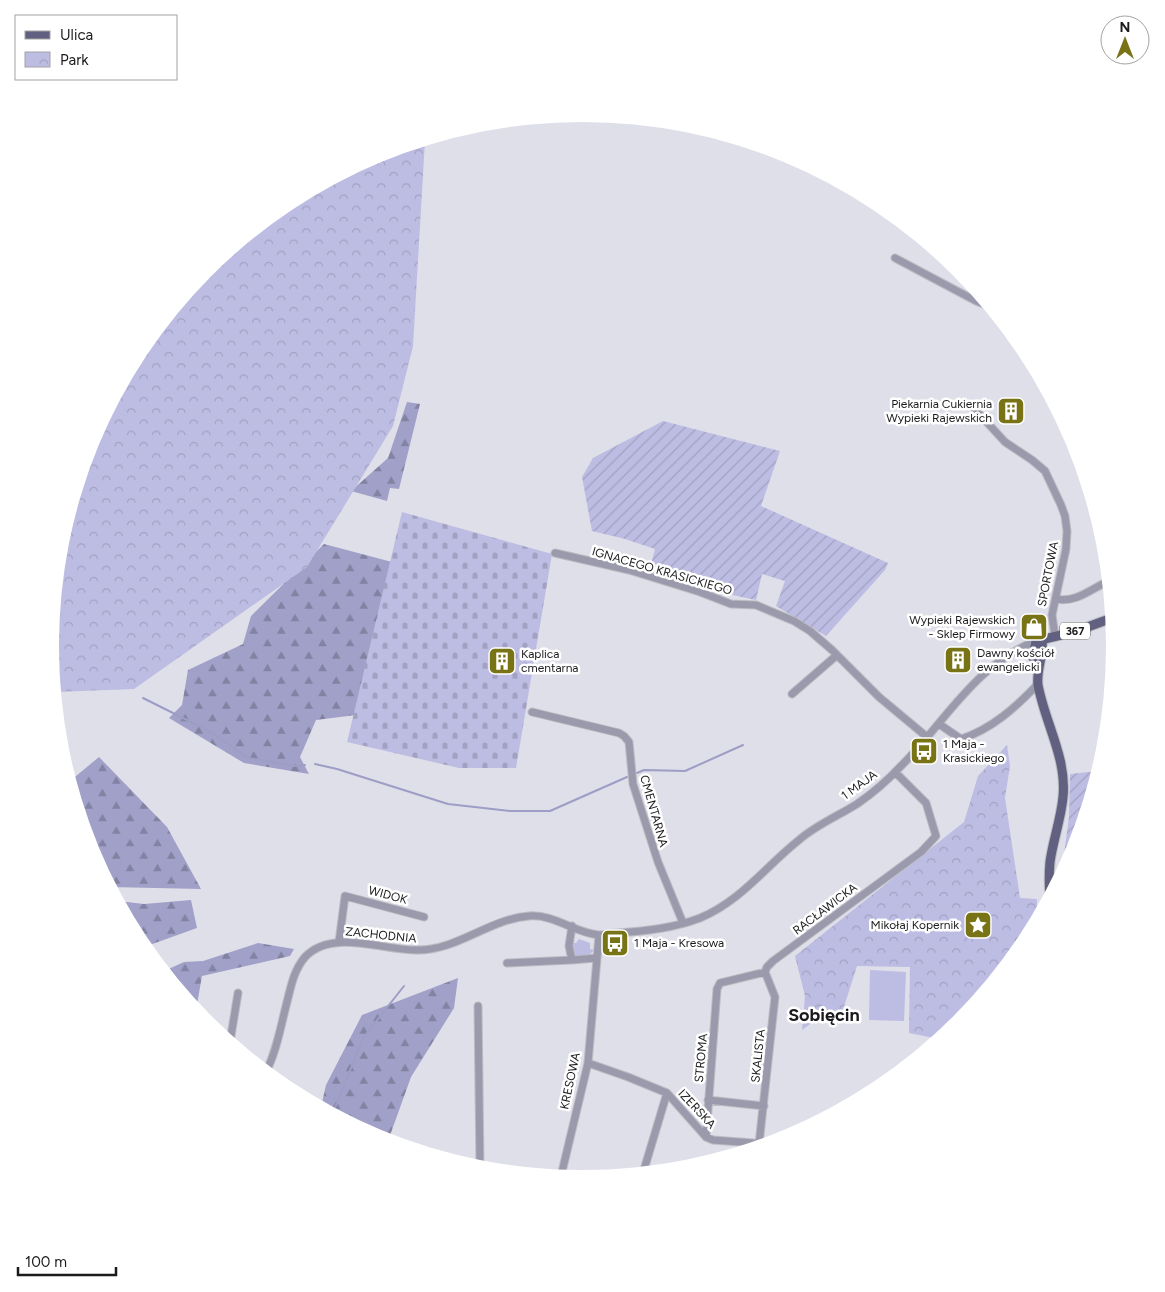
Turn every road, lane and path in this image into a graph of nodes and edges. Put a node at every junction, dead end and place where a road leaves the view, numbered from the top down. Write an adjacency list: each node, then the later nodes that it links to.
1 (895, 258): 2 (street)
2 (975, 300)
3 (971, 405): 6 (street, SPORTOWA)
4 (555, 553): 11 (street, IGNACEGO KRASICKIEGO)
5 (1103, 584): 6 (street)
6 (1056, 600): 8 (street, SPORTOWA)
7 (1105, 620): 8 (main road, 1 MAJA / 367)
8 (1055, 636): 9 (main road, 1 MAJA / 367)
9 (1039, 640): 10 (street, 1 MAJA / 367); 12 (main road)
10 (1019, 648): 12 (street); 16 (street, 1 MAJA / 367)
11 (837, 655): 14 (street); 17 (street, IGNACEGO KRASICKIEGO)
12 (1036, 661): 13 (main road)
13 (1038, 684): 16 (street); 19 (main road)
14 (792, 694)
15 (532, 712): 21 (street, CMENTARNA)
16 (939, 724): 17 (street, 1 MAJA / 367)
17 (927, 737): 18 (street, 1 MAJA / 367)
18 (895, 772): 21 (street, 1 MAJA / 367); 28 (street, RACŁAWICKA)
19 (1050, 882)
20 (424, 917): 24 (street, WIDOK)
21 (683, 923): 23 (street, 1 MAJA / 367)
22 (572, 926): 23 (street, 367); 24 (street, ZACHODNIA / 367); 26 (street)
23 (599, 935): 25 (street, KRESOWA)
24 (340, 942): 33 (street, ZACHODNIA / 367)
25 (596, 958): 26 (street); 32 (street, KRESOWA)
26 (572, 960): 27 (street)
27 (507, 963)
28 (765, 972): 35 (street, STROMA); 36 (street, SKALISTA)
29 (238, 993): 31 (street)
30 (478, 1006): 40 (street)
31 (231, 1034)
32 (588, 1063): 34 (street, IZERSKA); 42 (street, KRESOWA)
33 (268, 1065)
34 (667, 1093): 37 (street, IZERSKA); 41 (street)
35 (708, 1100): 36 (street); 37 (street, STROMA)
36 (764, 1106): 38 (street, SKALISTA)
37 (706, 1137): 39 (street, IZERSKA)
38 (762, 1138)
39 (741, 1145)
40 (480, 1160)
41 (645, 1166)
42 (562, 1169)

